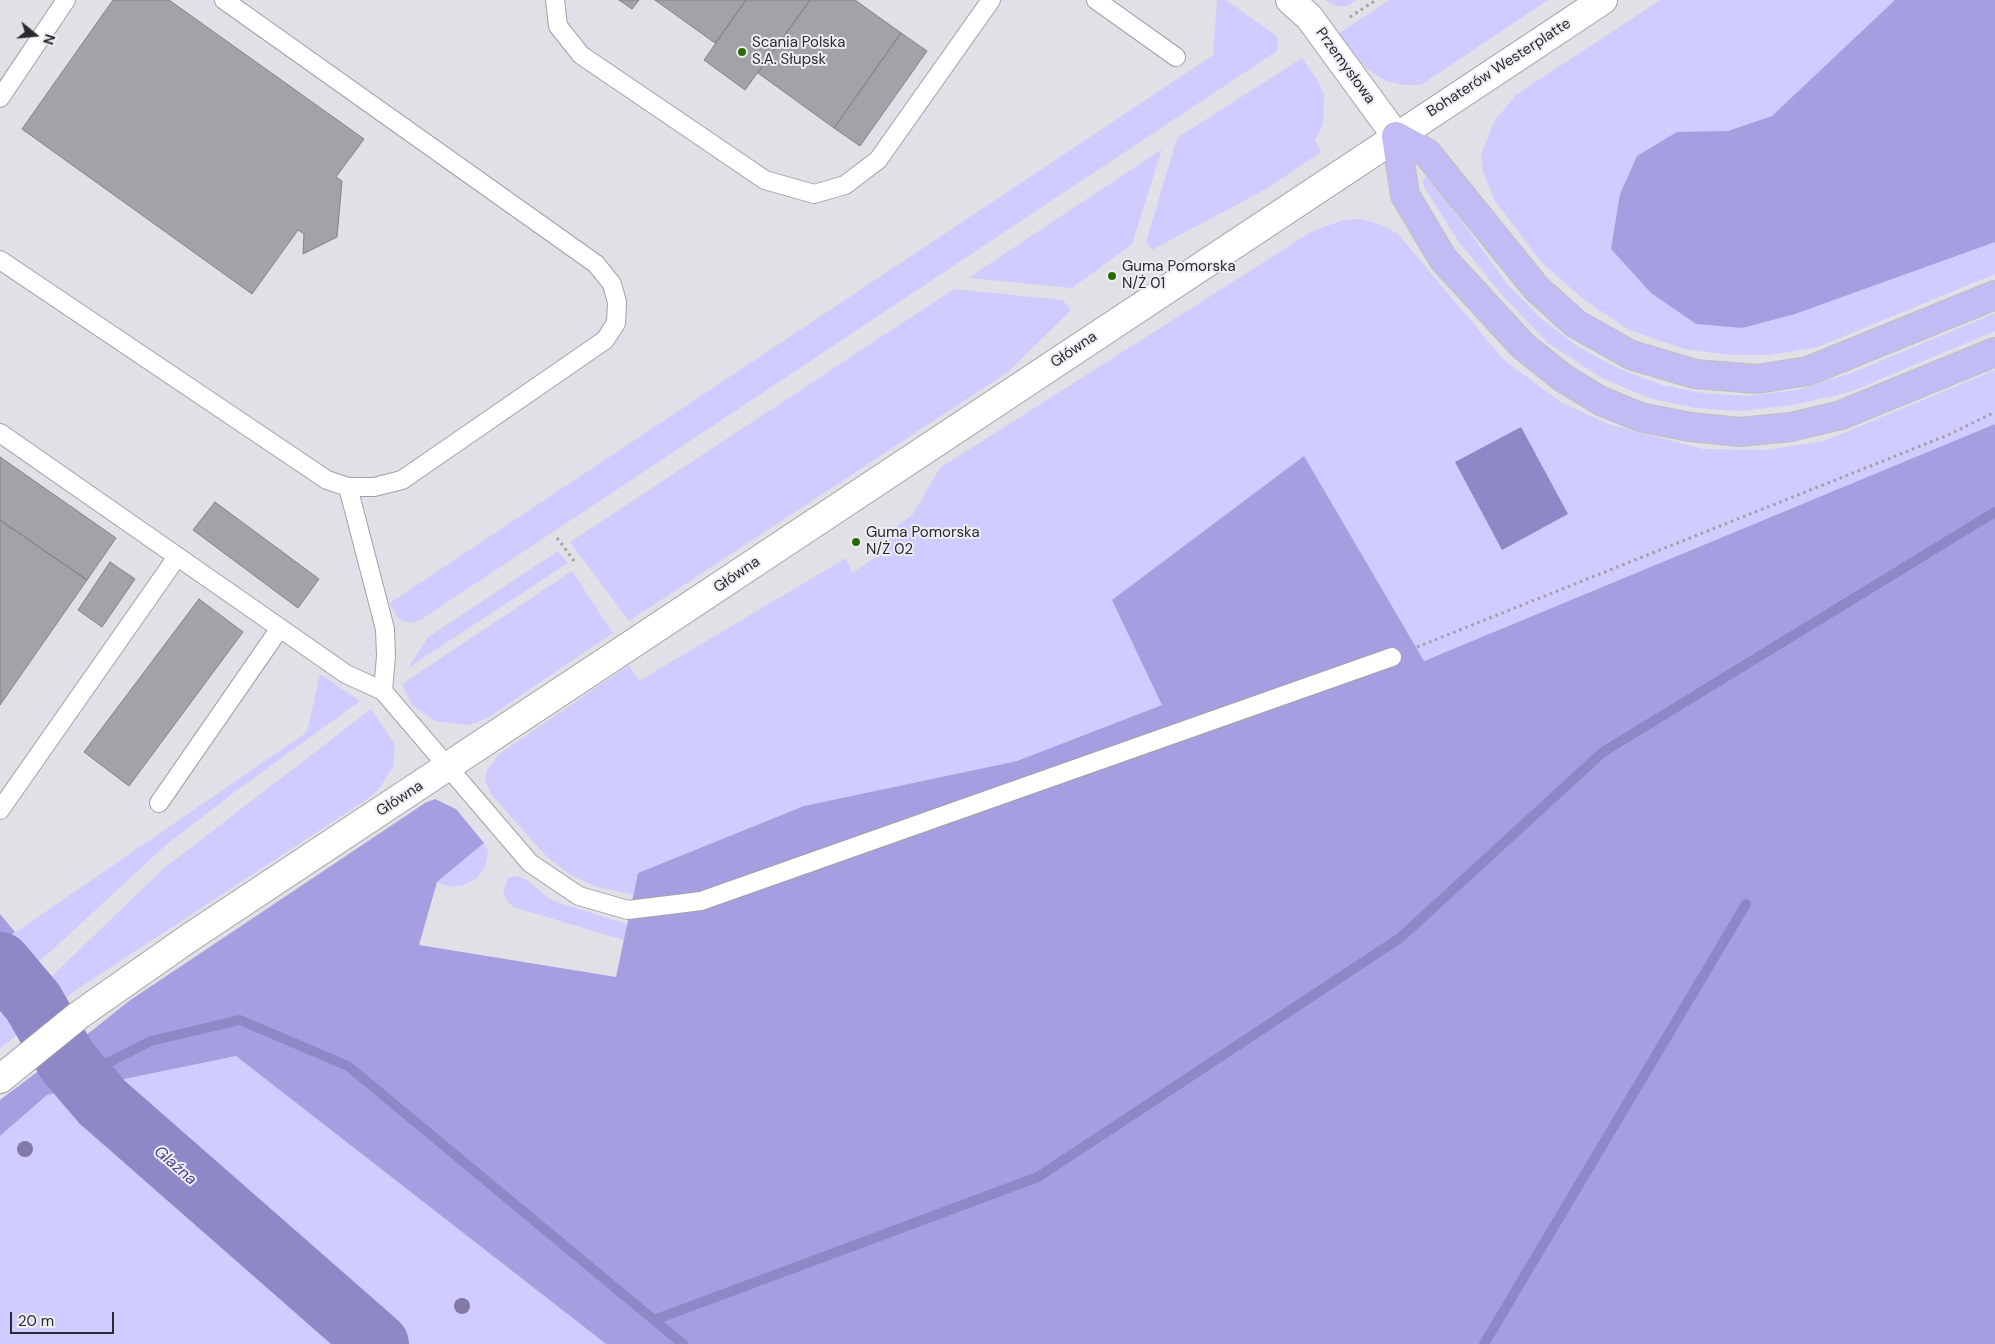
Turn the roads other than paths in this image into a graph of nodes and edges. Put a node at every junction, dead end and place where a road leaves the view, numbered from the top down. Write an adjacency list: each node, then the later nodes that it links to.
1 (66, 0): 9 (lane)
2 (224, 0): 15 (lane)
3 (555, 0): 4 (lane)
4 (991, 0)
5 (1096, 0): 8 (lane)
6 (1290, 0): 10 (main road, Przemysłowa)
7 (1603, 0): 10 (main road, Bohaterów Westerplatte)
8 (1176, 57)
9 (0, 98)
10 (1396, 136): 12 (highway); 13 (highway); 20 (main road, Główna)
11 (0, 260): 15 (lane)
12 (1995, 295)
13 (1995, 352)
14 (0, 433): 16 (lane)
15 (348, 487): 19 (lane)
16 (177, 557): 17 (lane); 22 (lane)
17 (280, 628): 19 (lane); 21 (lane)
18 (1392, 657): 20 (lane)
19 (382, 691): 20 (lane)
20 (447, 768): 23 (main road, Główna)
21 (159, 803)
22 (0, 810)
23 (0, 1079)

